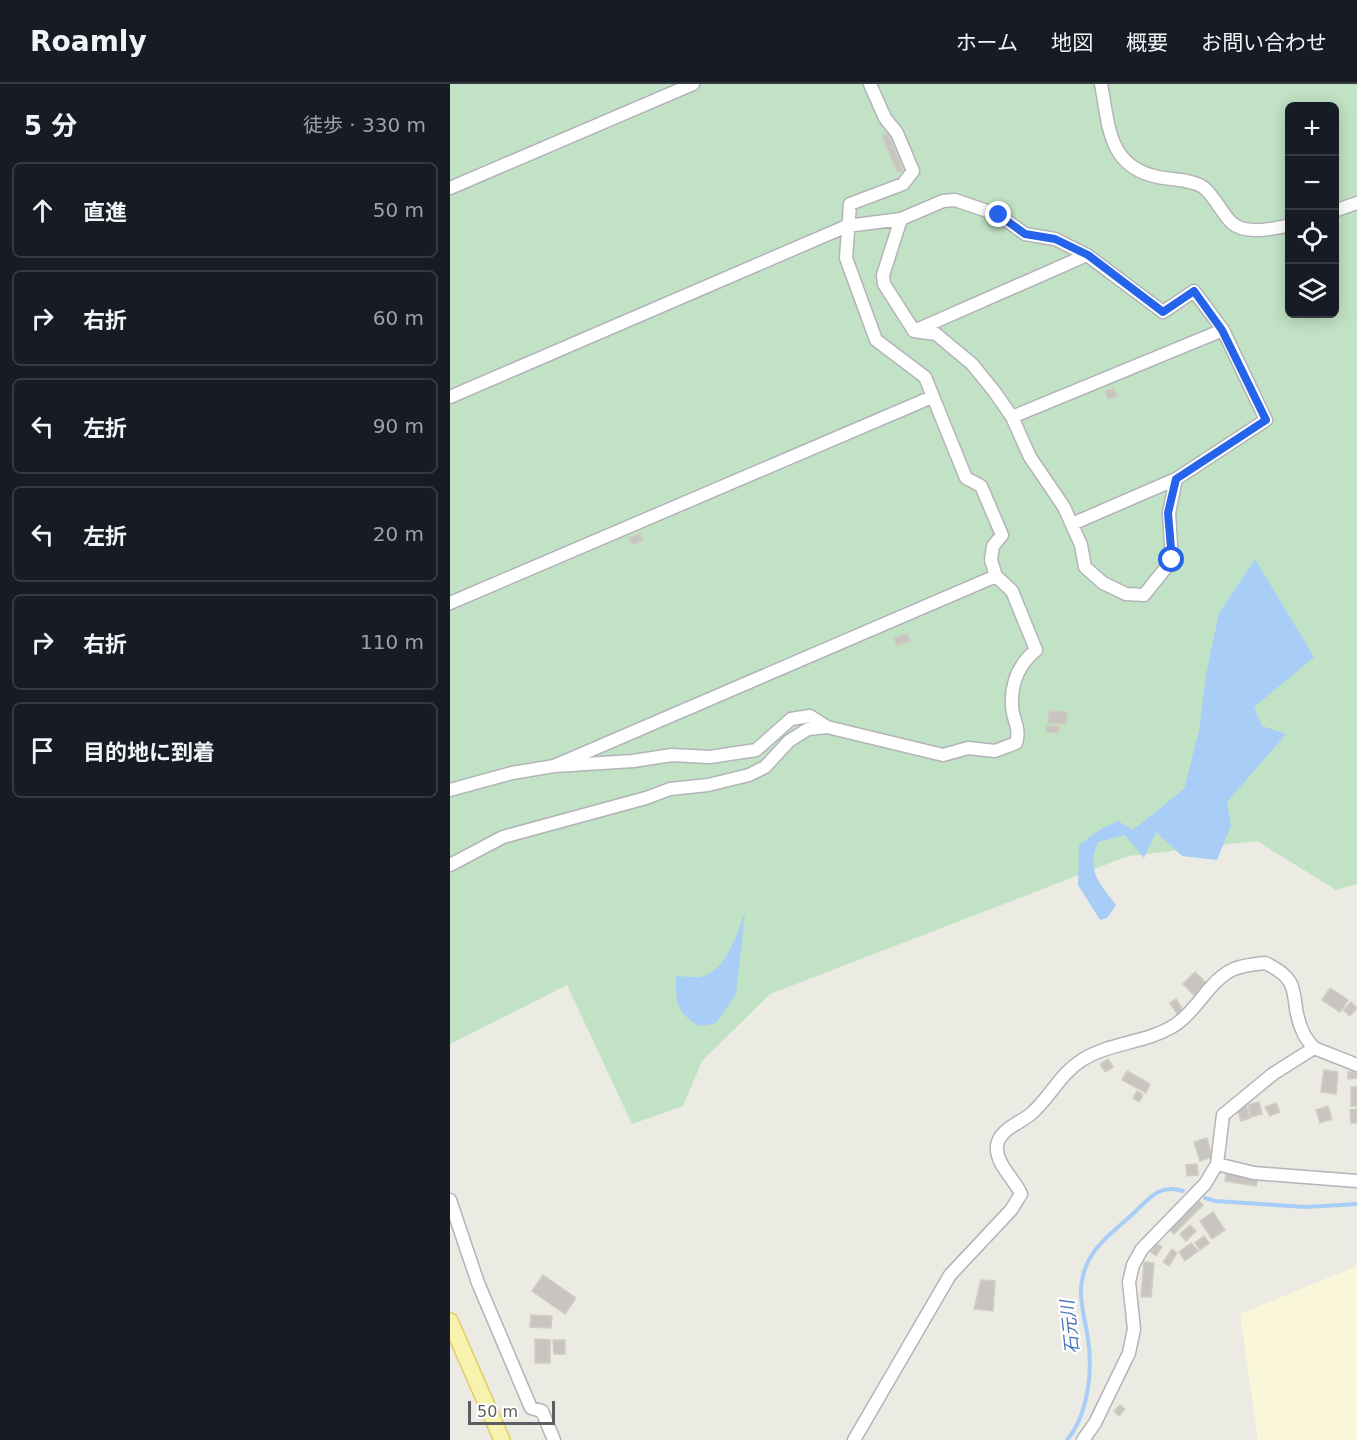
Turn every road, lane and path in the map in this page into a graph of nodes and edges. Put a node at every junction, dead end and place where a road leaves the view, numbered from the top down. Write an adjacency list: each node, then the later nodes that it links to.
1 (693, 84): 4 (street)
2 (870, 84): 8 (street)
3 (1101, 84): 9 (street)
4 (450, 188)
5 (1357, 203): 6 (street)
6 (1338, 210)
7 (901, 219): 8 (street); 10 (street); 12 (street)
8 (847, 226): 13 (street); 14 (street)
9 (1285, 226)
10 (1088, 255): 11 (street); 12 (street)
11 (1222, 330): 15 (street); 16 (street)
12 (914, 331): 15 (street)
13 (450, 397)
14 (932, 397): 18 (street); 19 (street)
15 (1012, 417): 17 (street)
16 (1176, 479): 17 (street); 17 (street)
17 (1072, 524)
18 (996, 576): 20 (street); 21 (street)
19 (450, 603)
20 (827, 727): 21 (street); 23 (street)
21 (554, 766): 22 (street)
22 (450, 790)
23 (450, 865)
24 (1314, 1048): 25 (street); 26 (street); 32 (street)
25 (1357, 1065)
26 (1217, 1164): 27 (street); 33 (street)
27 (1357, 1181)
28 (450, 1200): 31 (street)
29 (450, 1321): 30 (main road)
30 (502, 1440)
31 (554, 1440)
32 (854, 1440)
33 (1083, 1440)

